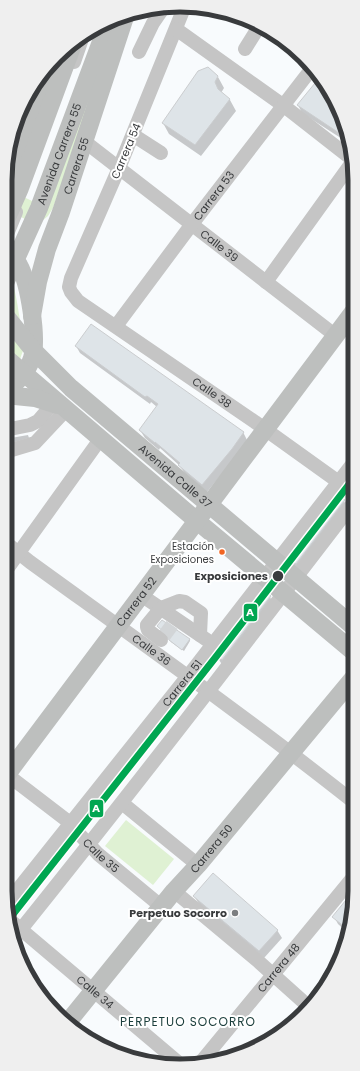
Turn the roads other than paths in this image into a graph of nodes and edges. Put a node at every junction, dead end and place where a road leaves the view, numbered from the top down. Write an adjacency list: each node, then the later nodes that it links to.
1 (182, 12): 4 (street, Carrera 54)
2 (160, 13): 10 (street)
3 (123, 22): 15 (main road, Carrera 55)
4 (176, 29): 13 (street); 14 (street, Carrera 54)
5 (257, 31): 9 (street)
6 (95, 36): 8 (main road, Avenida Carrera 55)
7 (88, 39): 8 (street)
8 (81, 49): 21 (main road, Avenida Carrera 55); 24 (street); 26 (street); 28 (main road, Avenida Carrera 55)
9 (245, 49)
10 (139, 52)
11 (309, 73): 13 (street, Carrera 53)
12 (39, 89): 20 (main road)
13 (284, 106): 17 (street); 25 (street, Carrera 53)
14 (133, 135): 16 (street); 18 (street, Carrera 54)
15 (84, 140): 18 (street, Calle 39); 22 (main road, Carrera 55)
16 (161, 153)
17 (346, 154)
18 (119, 168): 25 (street, Calle 39); 30 (street, Carrera 54)
19 (348, 168): 29 (street)
20 (12, 171)
21 (12, 206)
22 (61, 212): 23 (main road); 31 (main road, Carrera 55)
23 (12, 216)
24 (12, 221)
25 (192, 224): 29 (street, Calle 39); 34 (street, Carrera 53)
26 (12, 249)
27 (12, 257): 31 (main road)
28 (12, 268)
29 (266, 282): 35 (street, Calle 39)
30 (70, 292): 34 (street, Calle 38)
31 (32, 316): 36 (main road)
32 (348, 322): 35 (main road, Carrera 52)
33 (12, 324): 36 (main road, Avenida Calle 37)
34 (116, 326): 42 (street, Calle 38)
35 (336, 336): 42 (main road, Carrera 52)
36 (33, 350): 38 (main road); 49 (main road, Avenida Calle 37)
37 (12, 363): 38 (main road, Avenida Calle 37)
38 (24, 373): 39 (main road); 41 (main road, Avenida Calle 37)
39 (12, 386)
40 (12, 395): 41 (main road)
41 (59, 404): 43 (street); 44 (main road, Avenida Calle 37); 45 (street)
42 (266, 430): 47 (street, Calle 38); 49 (main road, Carrera 52)
43 (12, 438)
44 (101, 438): 51 (main road, Avenida Calle 37); 53 (street)
45 (12, 441)
46 (348, 470): 47 (street, Carrera 51)
47 (338, 482): 48 (street, Calle 38); 54 (street, Carrera 51)
48 (348, 489)
49 (209, 504): 51 (main road, Carrera 52); 54 (main road, Avenida Calle 37)
50 (348, 510): 57 (street)
51 (196, 521): 56 (main road, Avenida Calle 37); 59 (main road, Carrera 52)
52 (12, 547): 53 (street, Calle 36)
53 (20, 553): 55 (street); 62 (street, Calle 36)
54 (276, 562): 56 (street, Carrera 51); 57 (main road, Avenida Calle 37)
55 (12, 563)
56 (264, 577): 58 (main road, Avenida Calle 37); 65 (street, Carrera 51)
57 (296, 578): 58 (street); 61 (main road, Avenida Calle 37)
58 (284, 594): 66 (main road, Avenida Calle 37); 69 (street)
59 (141, 595): 60 (street); 62 (main road, Carrera 52)
60 (161, 608): 63 (street); 63 (street); 64 (street)
61 (348, 622)
62 (118, 625): 63 (street, Calle 36); 71 (main road, Carrera 52)
63 (165, 634): 64 (street); 67 (street, Calle 36)
64 (200, 635): 65 (street)
65 (212, 644): 67 (street, Carrera 51)
66 (348, 648)
67 (188, 675): 69 (street, Calle 36); 75 (street, Carrera 51)
68 (348, 684): 70 (main road, Carrera 50)
69 (210, 691): 70 (street, Calle 36); 74 (street)
70 (291, 752): 73 (street, Calle 36); 77 (main road, Carrera 50)
71 (12, 767)
72 (12, 779): 75 (street, Calle 35)
73 (348, 797)
74 (122, 804): 76 (street); 77 (street)
75 (70, 824): 76 (street, Calle 35); 80 (street, Carrera 51)
76 (88, 844): 81 (street, Calle 35); 82 (street)
77 (198, 865): 79 (main road, Carrera 50)
78 (348, 883): 84 (street, Carrera 48)
79 (174, 891): 81 (main road, Carrera 50); 84 (street)
80 (12, 897)
81 (162, 907): 85 (main road, Carrera 50)
82 (16, 928)
83 (17, 931): 85 (street, Calle 34)
84 (272, 975): 86 (street); 88 (street, Carrera 48)
85 (94, 990): 87 (main road, Carrera 50); 89 (street, Calle 34)
86 (305, 1003)
87 (71, 1018)
88 (206, 1057)
89 (174, 1059)

